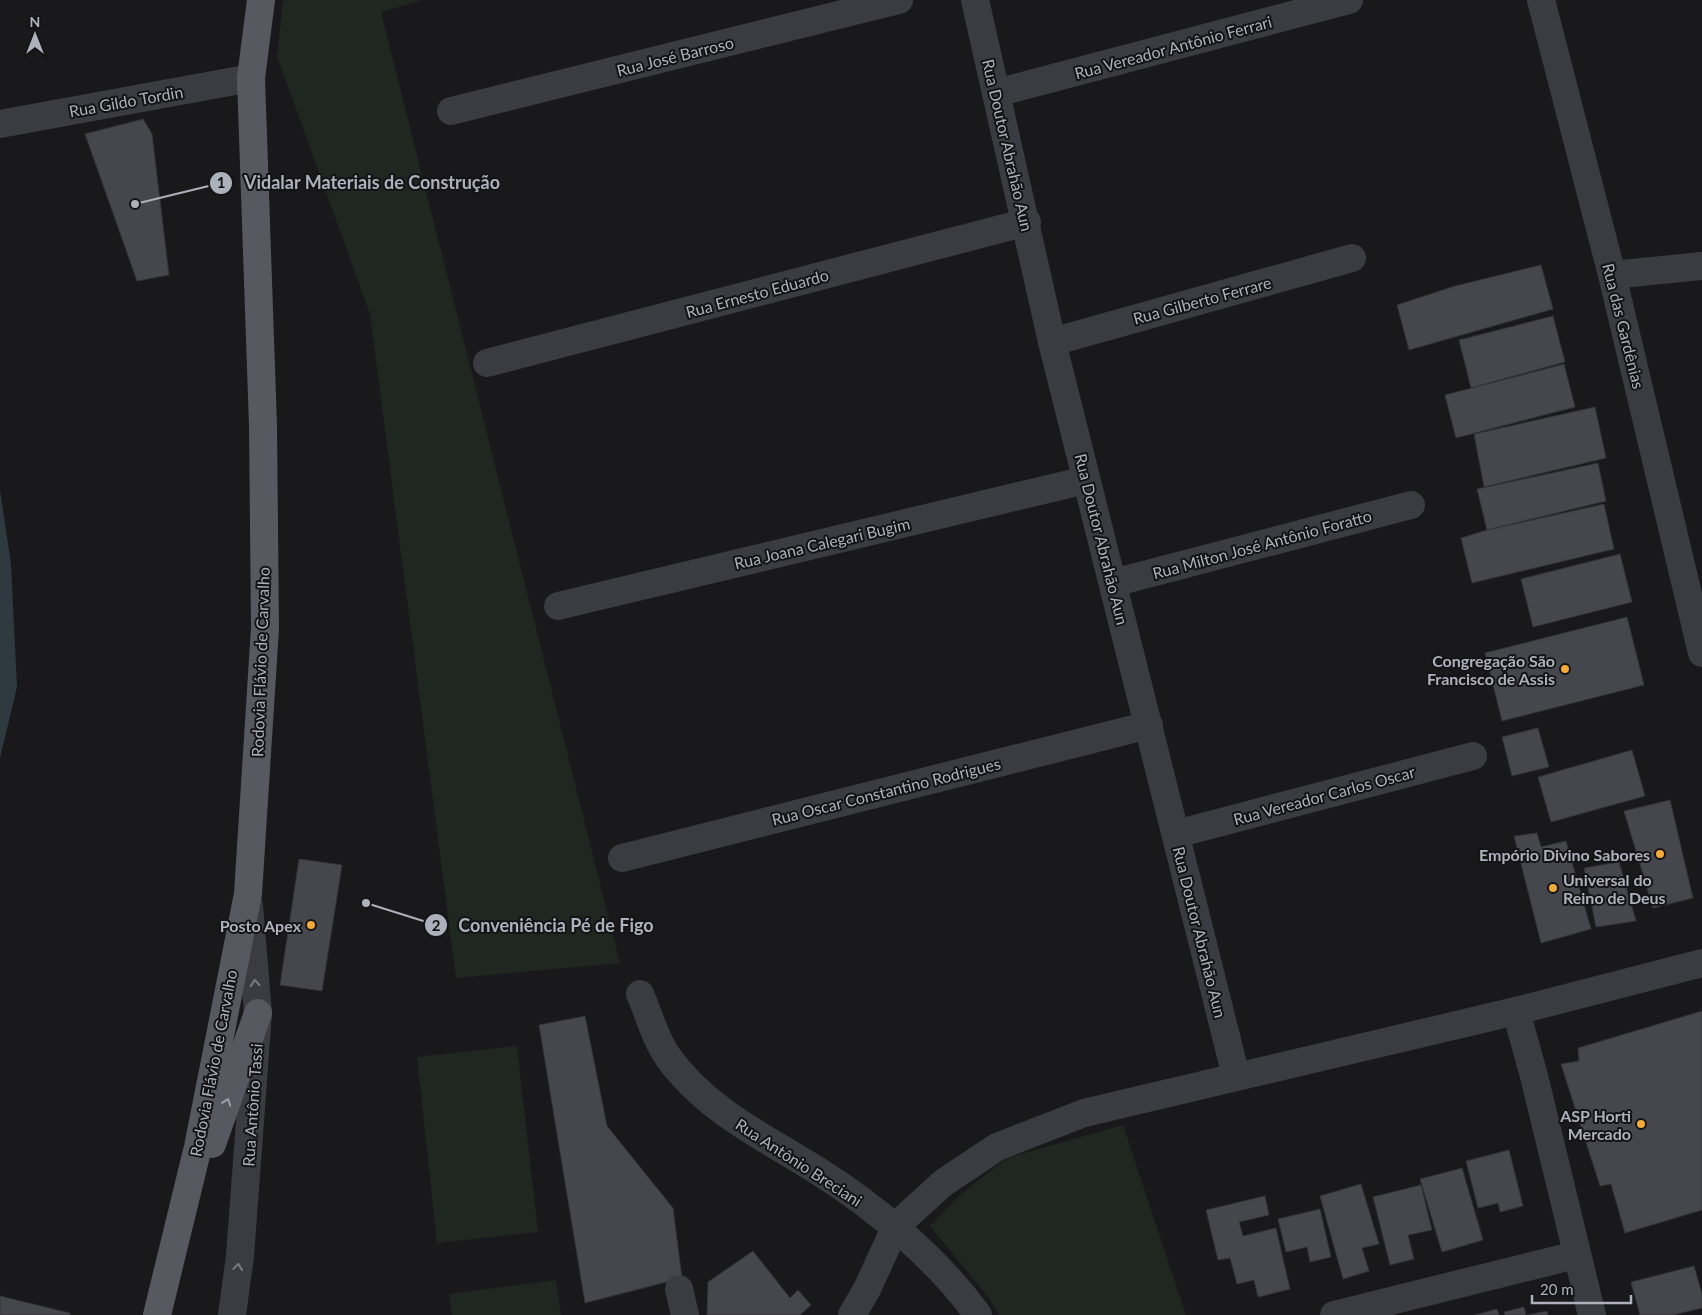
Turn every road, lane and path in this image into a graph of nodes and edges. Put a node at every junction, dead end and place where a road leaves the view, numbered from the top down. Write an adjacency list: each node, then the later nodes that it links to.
1 (261, 0): 6 (main road, Rodovia Flávio de Carvalho)
2 (899, 0): 8 (street, Rua José Barroso)
3 (975, 0): 7 (street, Rua Doutor Abrahão Aun)
4 (1349, 0): 7 (street, Rua Vereador Antônio Ferrari)
5 (1540, 0): 13 (street, Rua das Gardênias)
6 (251, 78): 9 (street, Rua Gildo Tordin); 26 (main road, Rodovia Flávio de Carvalho)
7 (996, 93): 10 (street, Rua Doutor Abrahão Aun)
8 (452, 112)
9 (0, 124)
10 (1026, 222): 14 (street, Rua Doutor Abrahão Aun); 15 (street, Rua Ernesto Eduardo)
11 (1352, 258): 14 (street, Rua Gilberto Ferrare)
12 (1702, 266): 13 (street)
13 (1612, 275): 18 (street, Rua das Gardênias)
14 (1052, 342): 16 (street, Rua Doutor Abrahão Aun)
15 (487, 363)
16 (1086, 480): 19 (street, Rua Doutor Abrahão Aun); 20 (street, Rua Joana Calegari Bugim)
17 (1411, 505): 19 (street, Rua Milton José Antônio Foratto)
18 (1692, 564): 21 (street, Rua das Gardênias)
19 (1113, 584): 22 (street, Rua Doutor Abrahão Aun)
20 (558, 606)
21 (1702, 653)
22 (1149, 725): 24 (street, Rua Doutor Abrahão Aun); 25 (street, Rua Oscar Constantino Rodrigues)
23 (1473, 756): 24 (street, Rua Vereador Carlos Oscar)
24 (1176, 834): 31 (street, Rua Doutor Abrahão Aun)
25 (622, 858)
26 (248, 894): 30 (street, Rua Antônio Tassi, one-way to 26); 34 (main road, Rodovia Flávio de Carvalho)
27 (1702, 963): 29 (street)
28 (640, 994): 32 (street, Rua Antônio Breciani)
29 (1516, 1011): 31 (street); 33 (street)
30 (258, 1013): 34 (main road, one-way to 30); 36 (street, Rua Antônio Tassi, one-way to 30)
31 (1236, 1076): 32 (street)
32 (896, 1226): 37 (street); 38 (street, Rua Antônio Breciani)
33 (1576, 1255): 39 (street); 40 (street)
34 (170, 1263): 35 (main road, Rodovia Flávio de Carvalho)
35 (157, 1315)
36 (232, 1315)
37 (852, 1315)
38 (978, 1315)
39 (1334, 1315)
40 (1592, 1315)

